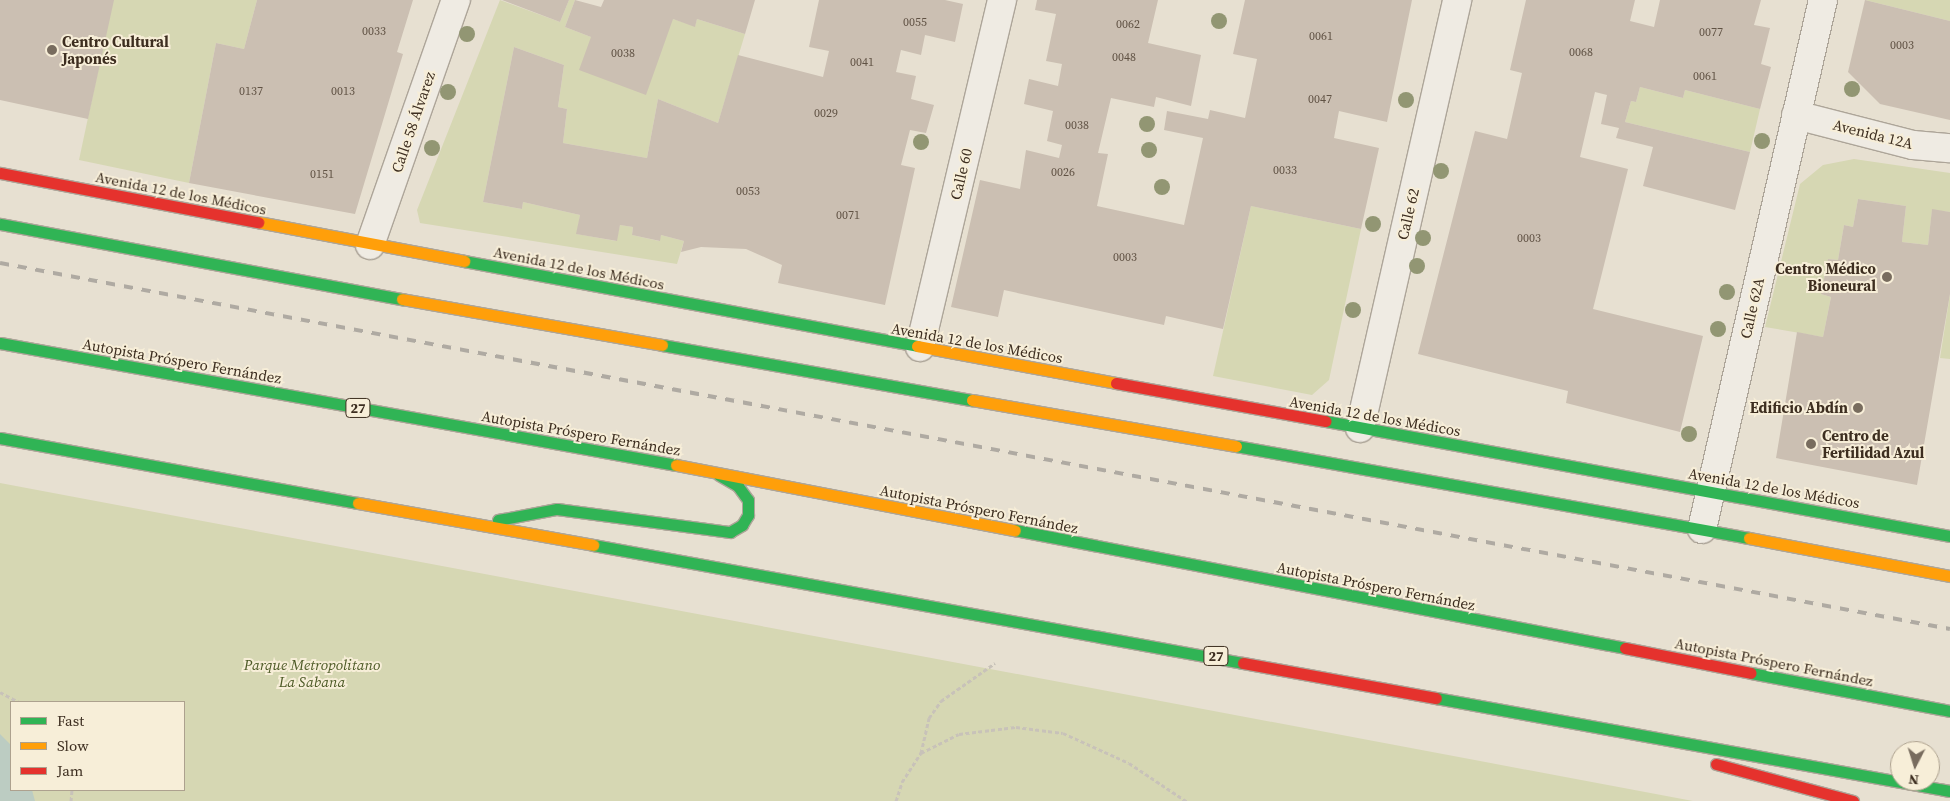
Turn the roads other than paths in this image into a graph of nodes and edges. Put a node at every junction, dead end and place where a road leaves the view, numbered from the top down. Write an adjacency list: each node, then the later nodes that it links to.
1 (456, 0): 9 (street, Calle 58 Álvarez)
2 (1002, 0): 11 (street, Calle 60)
3 (1457, 0): 12 (street, Calle 62)
4 (1823, 0): 5 (street, Calle 62A)
5 (1796, 115): 6 (street, Avenida 12A); 15 (street, Calle 62A)
6 (1950, 148)
7 (0, 173): 9 (main road, Avenida 12 de los Médicos)
8 (0, 224): 17 (main road)
9 (370, 244): 11 (main road, Avenida 12 de los Médicos)
10 (0, 343): 14 (main road, Autopista Próspero Fernández / 27)
11 (920, 347): 12 (main road, Avenida 12 de los Médicos)
12 (1360, 428): 15 (main road, Avenida 12 de los Médicos)
13 (0, 438): 16 (main road, 27)
14 (716, 472): 16 (main road); 21 (main road, Autopista Próspero Fernández / 27)
15 (1710, 491): 17 (street, Calle 62A); 18 (main road, Avenida 12 de los Médicos)
16 (482, 523): 20 (main road, 27)
17 (1702, 529): 19 (main road)
18 (1950, 536)
19 (1950, 576)
20 (1521, 711): 22 (main road, 27); 23 (main road)
21 (1950, 712)
22 (1950, 791)
23 (1853, 801)

